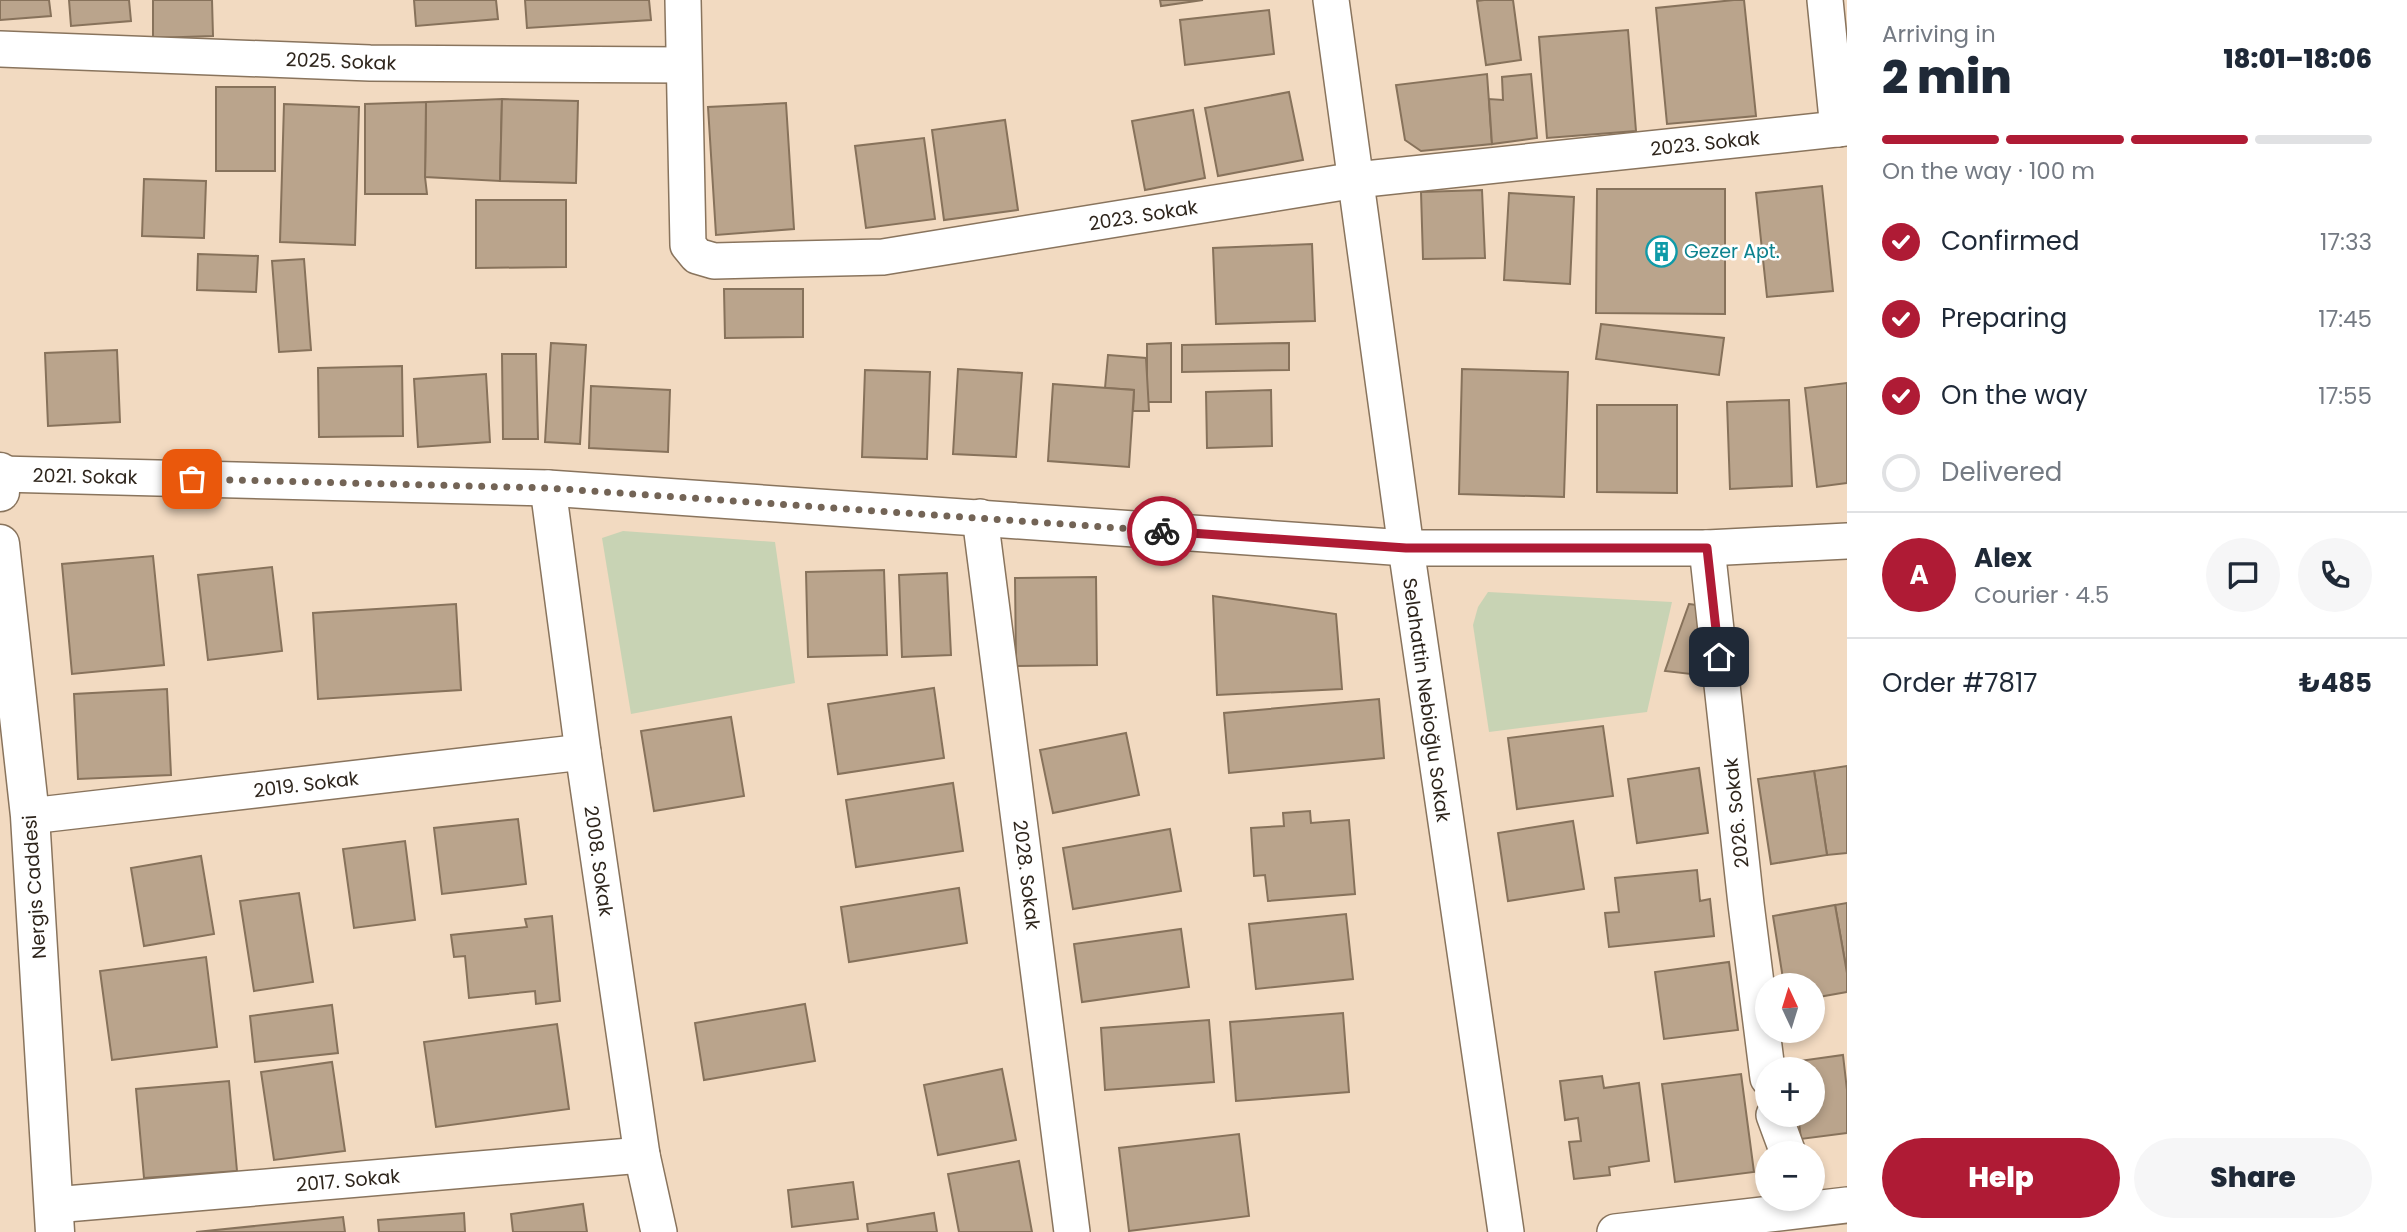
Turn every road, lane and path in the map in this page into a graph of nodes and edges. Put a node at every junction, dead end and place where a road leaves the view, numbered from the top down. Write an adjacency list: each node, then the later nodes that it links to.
1 (683, 0): 5 (street, 2023. Sokak)
2 (1331, 0): 7 (street, Selahattin Nebioğlu Sokak)
3 (1825, 0): 6 (street)
4 (0, 49): 5 (street, 2025. Sokak)
5 (683, 65): 7 (street, 2023. Sokak)
6 (1843, 129): 7 (street, 2023. Sokak)
7 (1356, 180): 14 (street, Selahattin Nebioğlu Sokak)
8 (0, 473): 9 (street, 2021. Sokak); 10 (main road)
9 (548, 488): 11 (street, 2021. Sokak); 16 (street, 2008. Sokak)
10 (0, 492)
11 (980, 517): 14 (street, 2021. Sokak); 23 (street, 2028. Sokak)
12 (1847, 541): 15 (street, 2021. Sokak)
13 (0, 544): 17 (main road, Nergis Caddesi)
14 (1406, 548): 15 (street, 2021. Sokak); 24 (street, Selahattin Nebioğlu Sokak)
15 (1707, 548): 18 (street, 2026. Sokak)
16 (583, 752): 17 (street, 2019. Sokak); 19 (street, 2008. Sokak)
17 (30, 816): 21 (main road, Nergis Caddesi)
18 (1765, 1057)
19 (642, 1155): 21 (street, 2017. Sokak); 22 (street, 2008. Sokak)
20 (1834, 1206): 25 (street)
21 (55, 1219)
22 (659, 1232)
23 (1072, 1232)
24 (1506, 1232)
25 (1615, 1232)

